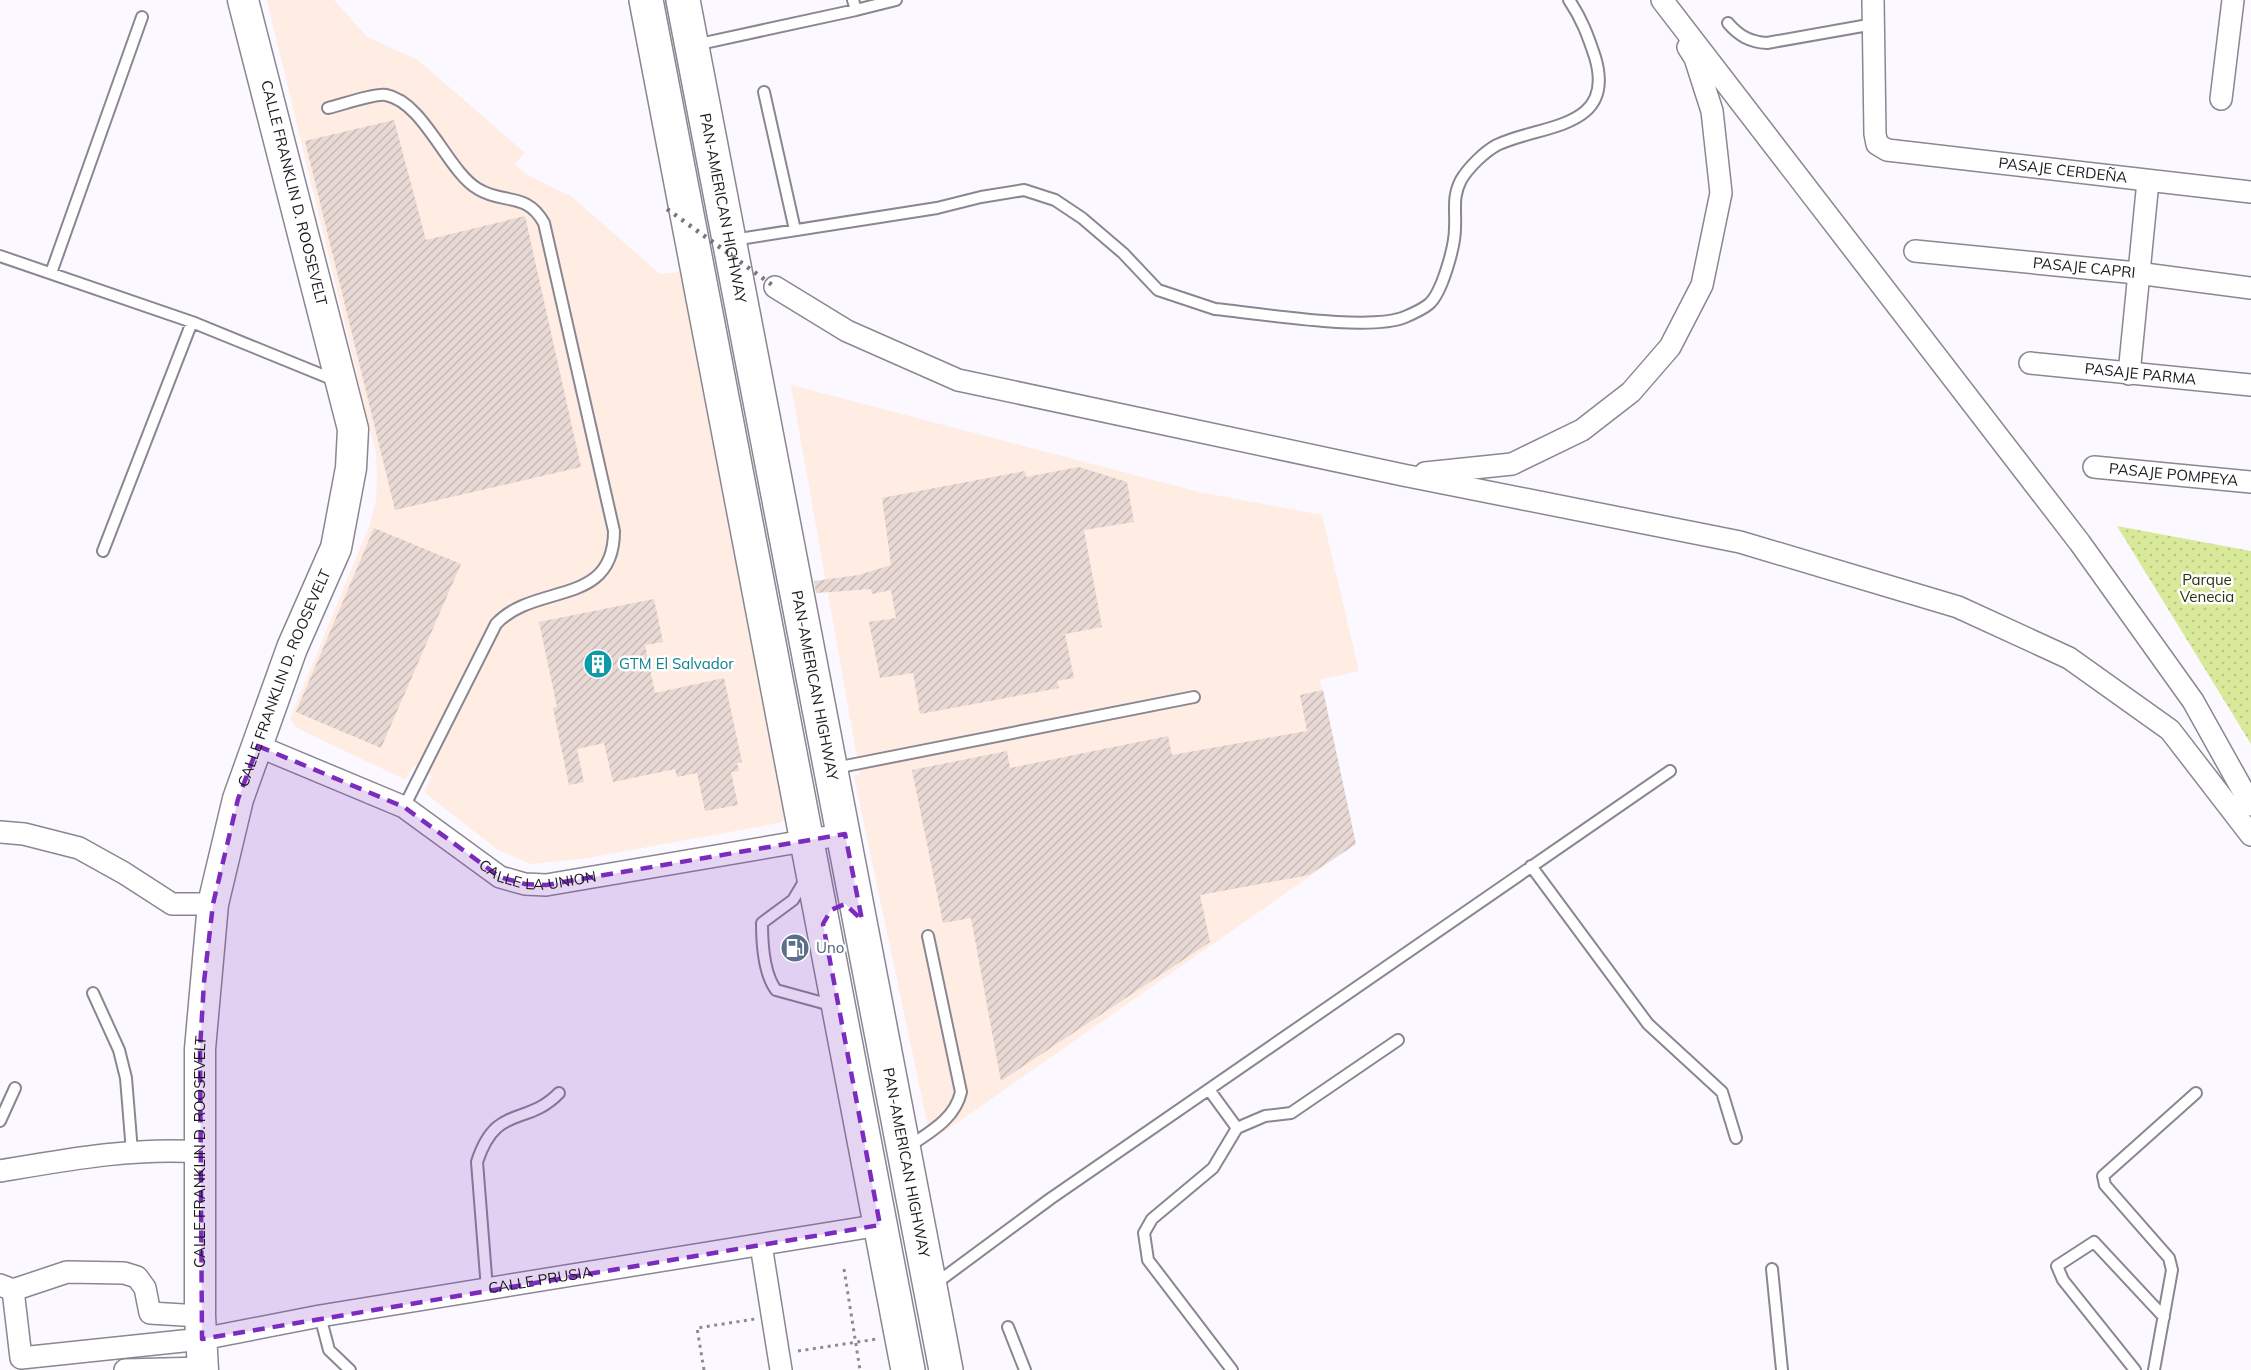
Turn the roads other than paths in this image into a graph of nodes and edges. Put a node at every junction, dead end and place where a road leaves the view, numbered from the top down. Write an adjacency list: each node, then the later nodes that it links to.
1 (646, 0): 46 (highway)
2 (683, 0): 13 (highway, PAN-AMERICAN HIGHWAY)
3 (896, 0): 9 (lane)
4 (1569, 0): 19 (lane)
5 (1661, 0): 33 (street); 41 (street)
6 (1873, 0): 12 (street)
7 (2233, 0): 15 (street)
8 (243, 4): 30 (main road, CALLE FRANKLIN D. ROOSEVELT)
9 (854, 5): 13 (lane)
10 (142, 17): 23 (lane)
11 (1728, 23): 12 (lane)
12 (1874, 24): 17 (street, PASAJE CERDEÑA)
13 (692, 45): 20 (highway, PAN-AMERICAN HIGHWAY)
14 (764, 92): 19 (lane)
15 (2222, 99)
16 (328, 108): 42 (lane)
17 (2148, 181): 18 (street, PASAJE CERDEÑA); 24 (street)
18 (2251, 192)
19 (795, 230): 20 (lane)
20 (730, 241): 38 (highway, PAN-AMERICAN HIGHWAY)
21 (1915, 252): 24 (street, PASAJE CAPRI)
22 (0, 256): 23 (lane)
23 (51, 273): 27 (lane)
24 (2138, 273): 26 (street, PASAJE CAPRI); 29 (street)
25 (775, 287): 33 (street)
26 (2251, 288)
27 (192, 322): 30 (lane); 35 (lane)
28 (2030, 363): 29 (street, PASAJE PARMA)
29 (2129, 374): 31 (street, PASAJE PARMA)
30 (342, 384): 37 (main road, CALLE FRANKLIN D. ROOSEVELT)
31 (2251, 385)
32 (2094, 467): 34 (street, PASAJE POMPEYA)
33 (1403, 475): 45 (street)
34 (2251, 482)
35 (103, 551)
36 (1194, 697): 38 (lane)
37 (258, 746): 42 (street, CALLE LA UNION); 48 (main road, CALLE FRANKLIN D. ROOSEVELT)
38 (832, 768): 40 (highway, PAN-AMERICAN HIGHWAY)
39 (1671, 771): 47 (lane)
40 (838, 802): 44 (highway, PAN-AMERICAN HIGHWAY); 46 (highway)
41 (2251, 805)
42 (404, 807): 46 (street, CALLE LA UNION)
43 (0, 832): 48 (street)
44 (845, 834): 46 (street, CALLE LA UNION); 49 (highway, PAN-AMERICAN HIGHWAY)
45 (2251, 835)
46 (806, 839): 50 (highway); 53 (lane)
47 (1531, 866): 56 (lane); 61 (lane)
48 (213, 903): 64 (main road, CALLE FRANKLIN D. ROOSEVELT)
49 (862, 920): 50 (highway); 62 (highway, PAN-AMERICAN HIGHWAY)
50 (823, 924): 66 (highway)
51 (928, 936): 62 (lane)
52 (93, 993): 63 (lane)
53 (827, 1004)
54 (1398, 1040): 60 (lane)
55 (15, 1088): 59 (lane)
56 (1209, 1091): 60 (lane); 69 (lane)
57 (559, 1093): 71 (lane)
58 (2196, 1093): 74 (lane)
59 (0, 1121)
60 (1238, 1128): 84 (lane)
61 (1736, 1138)
62 (906, 1149): 69 (highway, PAN-AMERICAN HIGHWAY)
63 (132, 1152): 64 (street); 65 (street)
64 (200, 1152): 77 (main road, CALLE FRANKLIN D. ROOSEVELT)
65 (0, 1171)
66 (880, 1226): 67 (street, CALLE PRUSIA); 81 (highway)
67 (761, 1245): 71 (street, CALLE PRUSIA); 78 (street)
68 (1772, 1269): 85 (lane)
69 (932, 1286): 82 (highway, PAN-AMERICAN HIGHWAY)
70 (7, 1288): 72 (street); 76 (street)
71 (486, 1289): 73 (street, CALLE PRUSIA)
72 (150, 1312): 76 (street); 77 (street)
73 (320, 1316): 77 (street, CALLE PRUSIA); 80 (lane)
74 (2164, 1317): 86 (lane); 87 (lane)
75 (1008, 1327): 83 (lane)
76 (153, 1344): 77 (street)
77 (202, 1348): 79 (street)
78 (780, 1362)
79 (125, 1370)
80 (350, 1370)
81 (908, 1370)
82 (946, 1370)
83 (1025, 1370)
84 (1232, 1370)
85 (1782, 1370)
86 (2135, 1370)
87 (2154, 1370)

